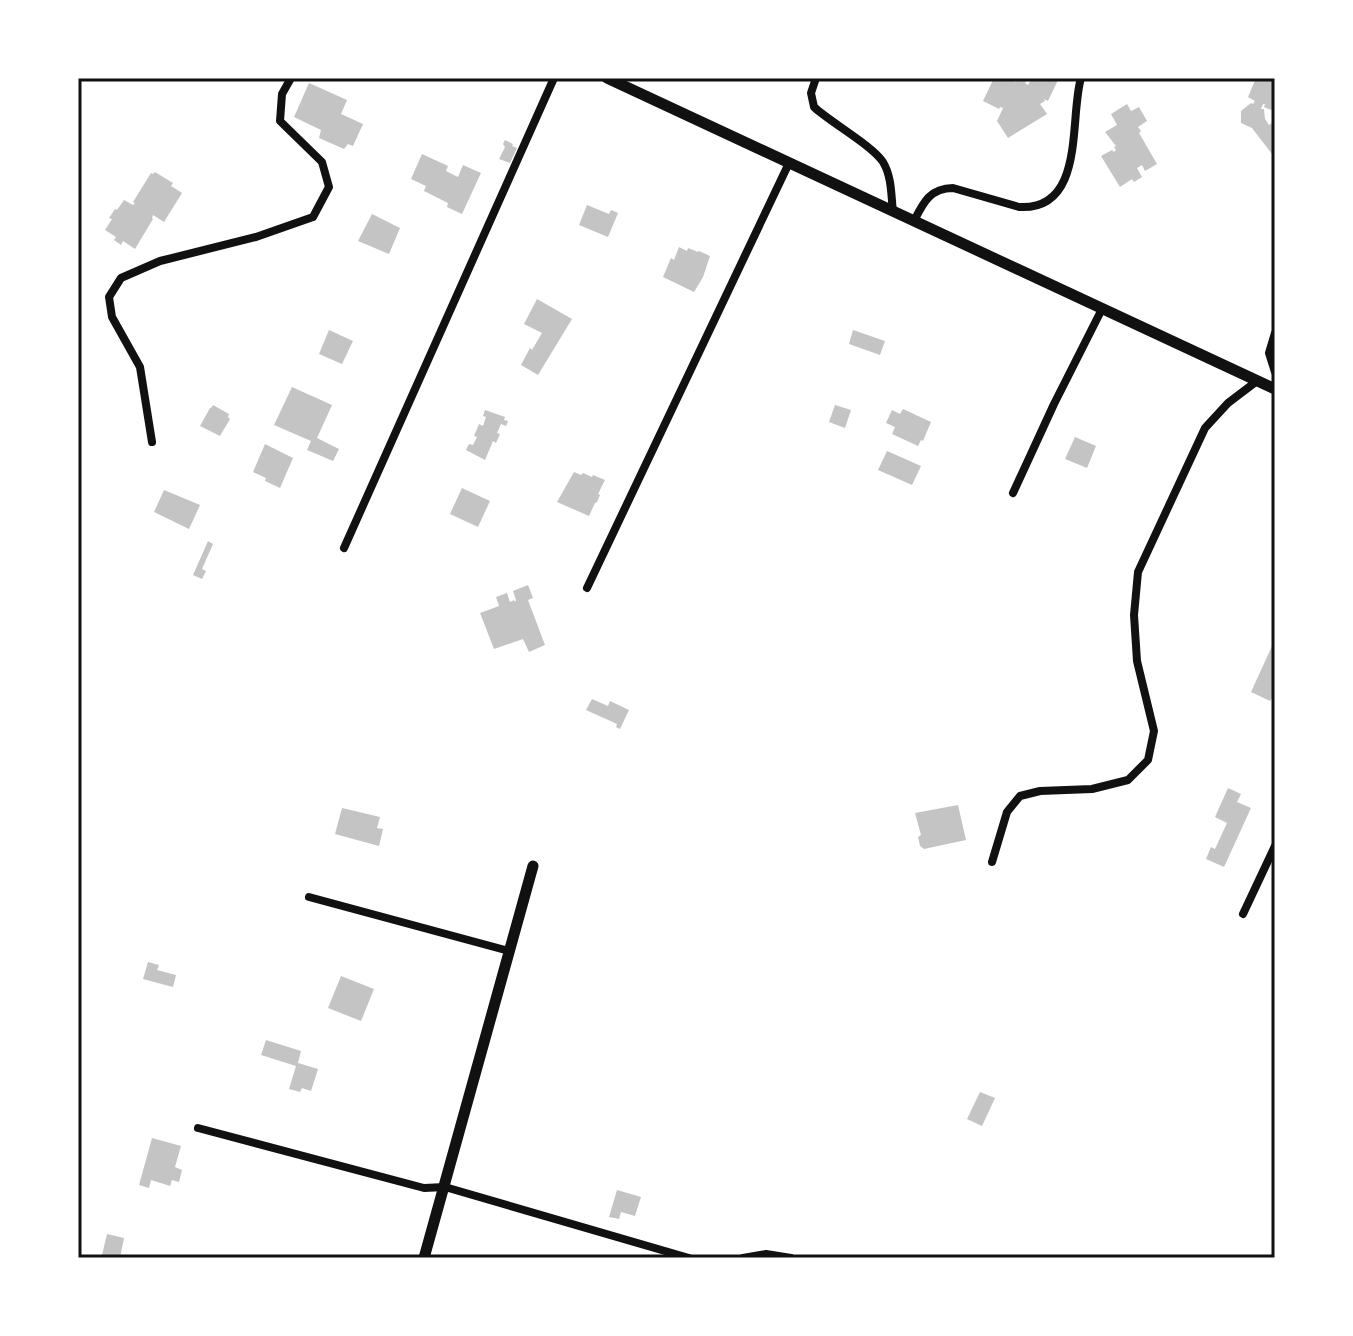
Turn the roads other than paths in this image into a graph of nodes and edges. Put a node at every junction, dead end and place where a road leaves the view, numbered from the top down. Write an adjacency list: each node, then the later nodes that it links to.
1 (291, 78): 14 (street)
2 (554, 78): 16 (street)
3 (607, 78): 6 (street)
4 (816, 78): 7 (street)
5 (1081, 78): 8 (street)
6 (789, 163): 7 (street); 17 (street)
7 (893, 212): 8 (street)
8 (914, 221): 9 (street)
9 (1102, 309): 12 (street); 15 (street)
10 (1275, 333): 11 (street)
11 (1275, 372)
12 (1257, 381): 13 (street); 19 (street)
13 (1275, 389)
14 (152, 442)
15 (1013, 493)
16 (344, 548)
17 (587, 588)
18 (1275, 846): 22 (street)
19 (992, 862)
20 (533, 866): 23 (street)
21 (309, 897): 23 (street)
22 (1243, 914)
23 (509, 951): 25 (street)
24 (198, 1128): 25 (street)
25 (445, 1187): 26 (street); 27 (street)
26 (424, 1258)
27 (689, 1258)
28 (743, 1258): 29 (street)
29 (791, 1258)

